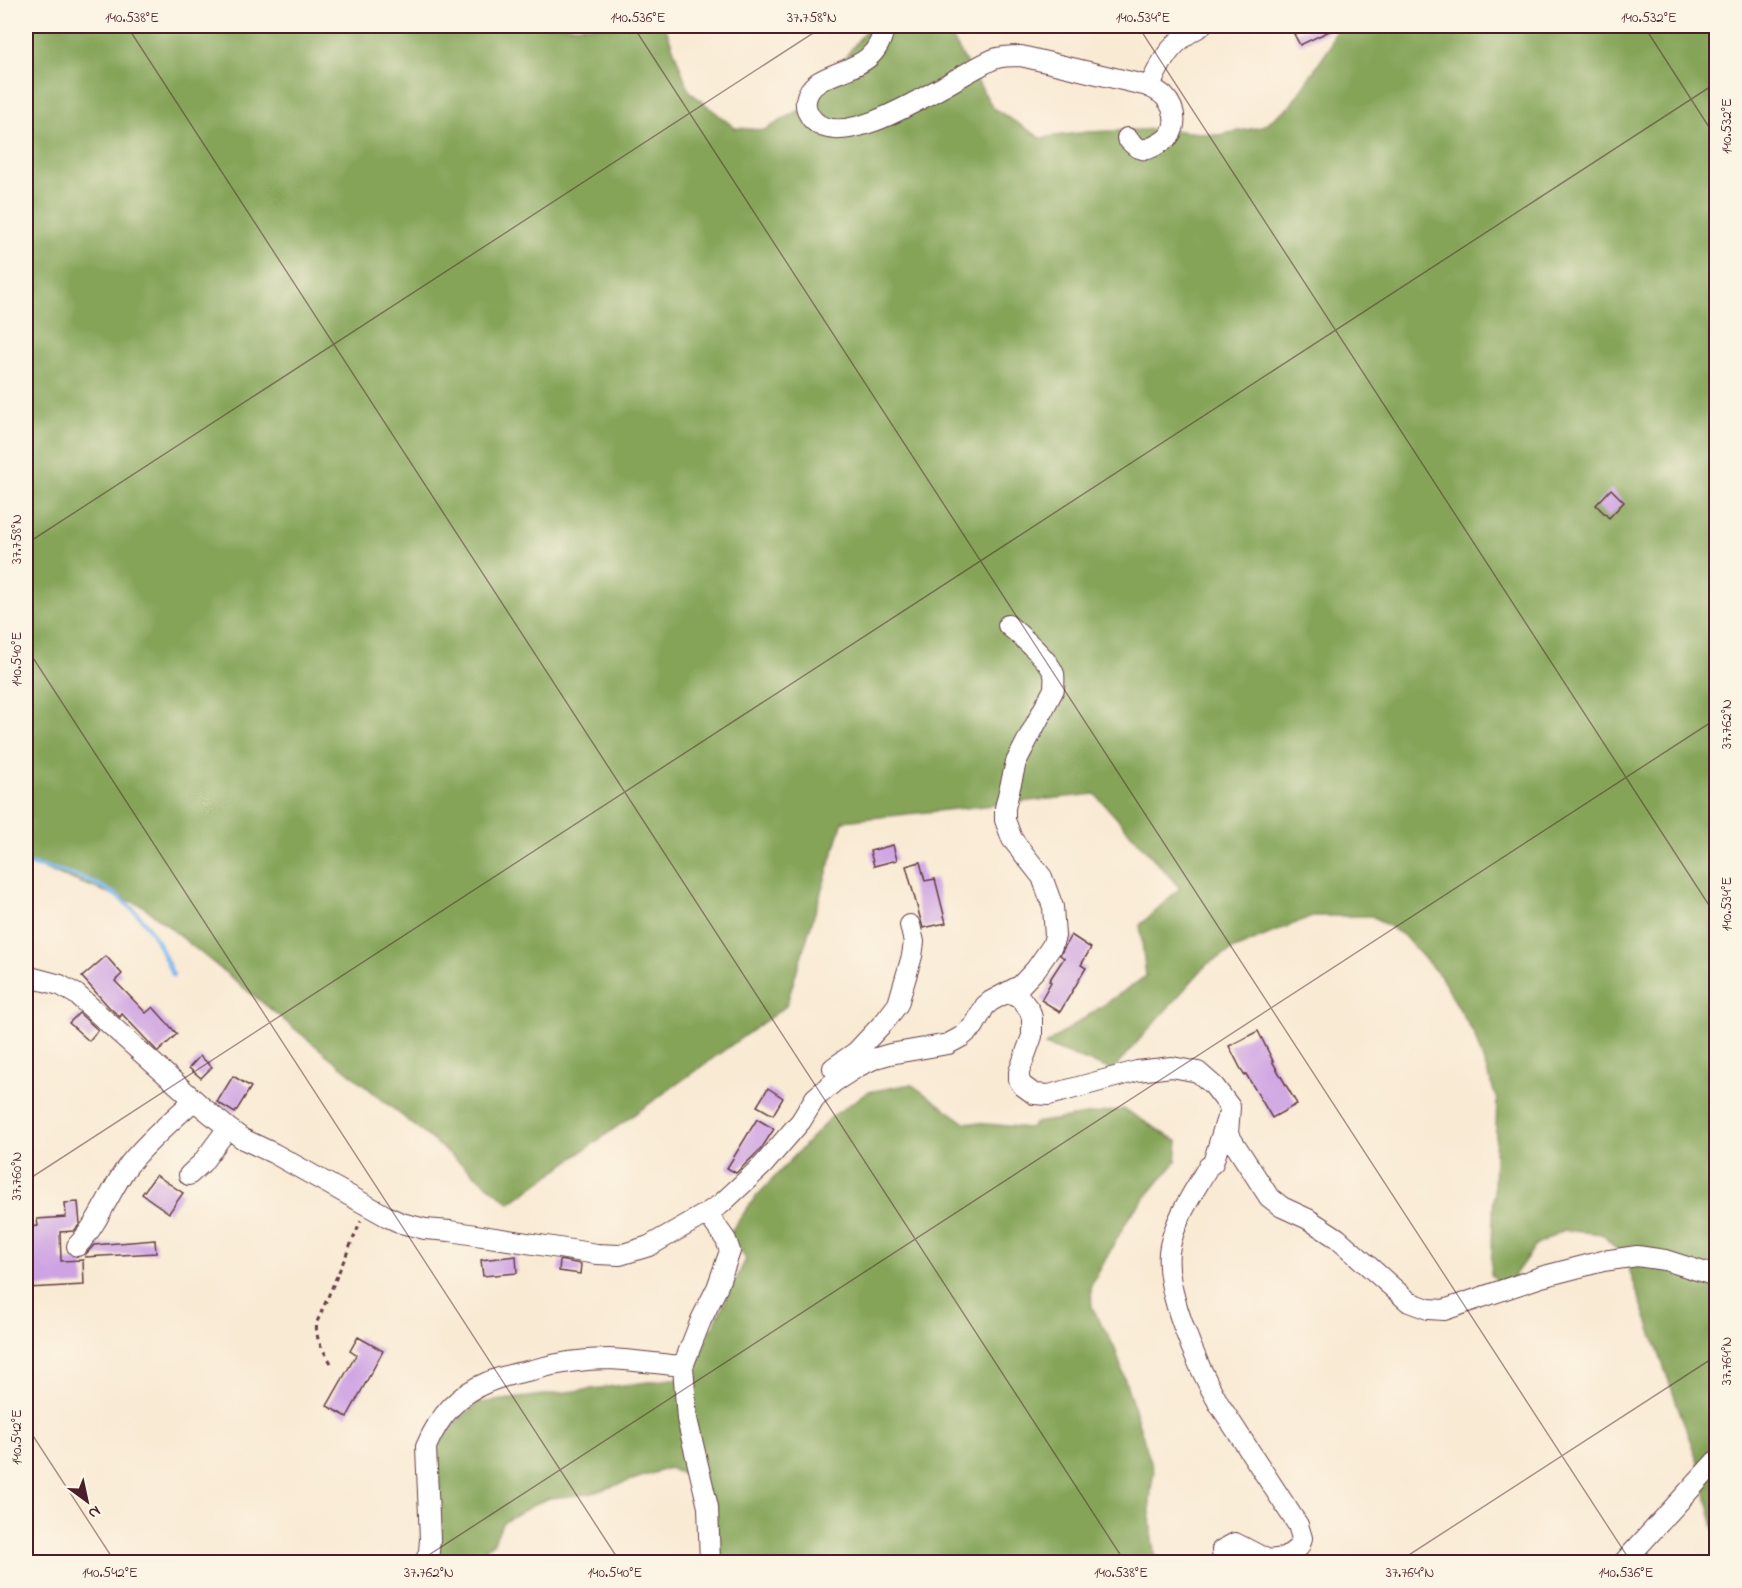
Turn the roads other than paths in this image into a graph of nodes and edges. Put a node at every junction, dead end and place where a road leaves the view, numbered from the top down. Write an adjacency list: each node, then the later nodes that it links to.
1 (884, 26): 4 (street)
2 (1201, 26): 3 (street)
3 (1181, 32): 4 (street)
4 (1149, 87): 5 (street)
5 (1128, 138)
6 (1008, 625): 9 (street)
7 (910, 926): 10 (street)
8 (26, 976): 11 (street)
9 (1008, 993): 10 (street); 12 (street)
10 (830, 1086): 15 (street)
11 (194, 1100): 13 (street); 16 (street)
12 (1229, 1113): 17 (street); 22 (street)
13 (228, 1128): 14 (street); 15 (street)
14 (189, 1175)
15 (707, 1213): 18 (street)
16 (77, 1245)
17 (1716, 1276)
18 (683, 1366): 20 (street); 21 (street)
19 (1716, 1461): 23 (street)
20 (425, 1563)
21 (710, 1563)
22 (1223, 1563)
23 (1624, 1563)

